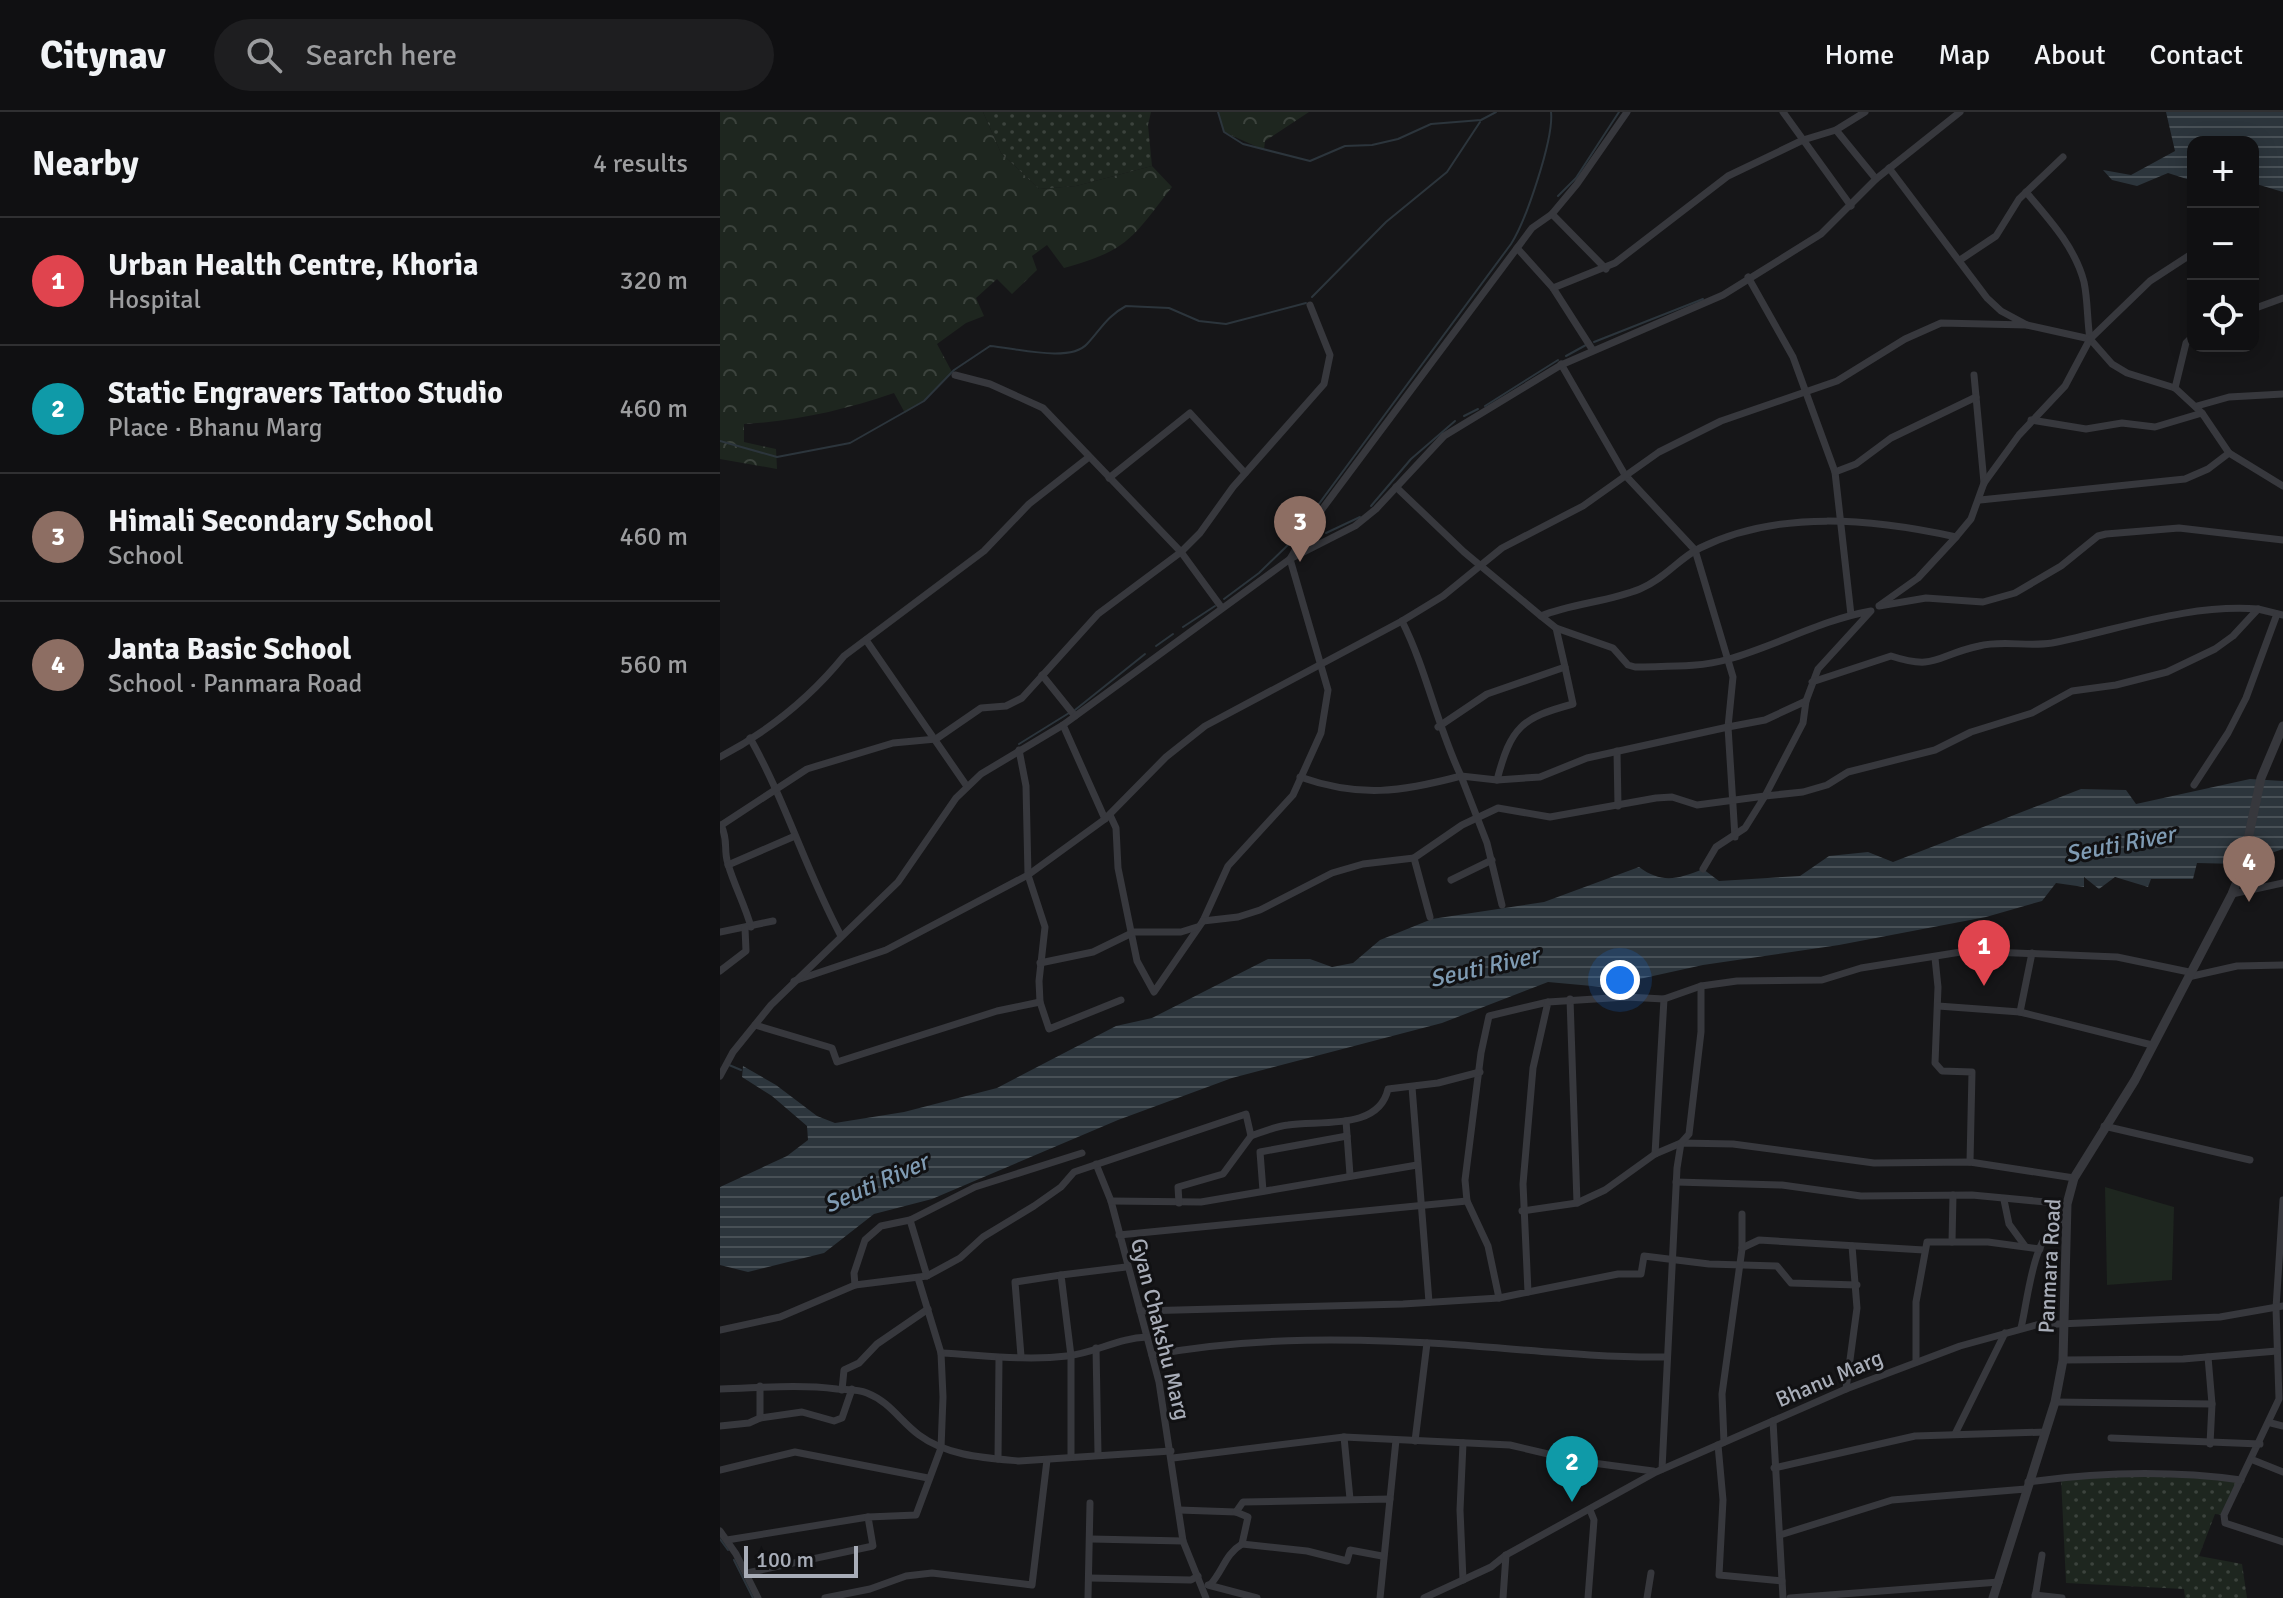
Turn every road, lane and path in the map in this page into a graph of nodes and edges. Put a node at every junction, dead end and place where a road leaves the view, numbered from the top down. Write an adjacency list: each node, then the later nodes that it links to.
1 (1627, 112): 12 (street)
2 (1783, 112): 6 (street)
3 (1865, 112): 5 (street)
4 (1960, 112): 8 (street)
5 (1836, 130): 6 (street); 9 (street)
6 (1803, 140): 11 (street); 16 (street)
7 (2063, 157): 10 (street)
8 (1889, 168): 9 (street); 15 (street)
9 (1876, 179): 11 (street)
10 (2026, 192): 15 (street); 23 (street)
11 (1851, 206): 17 (street)
12 (1552, 214): 13 (street); 16 (street)
13 (1517, 248): 18 (street); 50 (street)
14 (2187, 257): 23 (street)
15 (1960, 260): 22 (street)
16 (1606, 269): 18 (street)
17 (1748, 277): 25 (street); 30 (street)
18 (1553, 288): 25 (street)
19 (2283, 298): 21 (street)
20 (1310, 305): 38 (street)
21 (2259, 307)
22 (2027, 325): 23 (street); 30 (street)
23 (2090, 339): 29 (street); 34 (street)
24 (2187, 342): 29 (street)
25 (1592, 349): 26 (street)
26 (1561, 364): 39 (street); 43 (street)
27 (955, 375): 36 (street)
28 (1974, 375): 32 (street)
29 (2175, 388): 33 (street)
30 (1809, 393): 37 (street); 39 (street)
31 (2283, 394): 33 (street)
32 (1976, 397): 37 (street); 41 (street)
33 (2199, 409): 34 (street); 35 (street)
34 (2031, 420): 41 (street)
35 (2229, 453): 42 (street); 44 (street)
36 (1089, 457): 40 (street); 60 (street)
37 (1835, 472): 45 (street)
38 (1245, 473): 40 (street); 49 (street)
39 (1625, 475): 48 (street); 51 (street)
40 (1109, 478): 49 (street)
41 (1984, 483): 44 (street)
42 (2283, 486)
43 (1396, 487): 50 (street); 51 (street)
44 (1980, 500): 46 (street)
45 (1842, 521): 46 (street); 48 (street); 55 (street)
46 (1956, 537): 53 (street)
47 (2283, 540): 53 (street)
48 (1695, 550): 57 (street); 61 (street)
49 (1181, 552): 52 (street); 64 (street)
50 (1290, 559): 52 (street); 62 (street)
51 (1481, 564): 57 (street); 58 (street)
52 (1222, 608): 67 (street)
53 (1875, 608): 55 (street); 65 (street)
54 (2258, 609): 56 (street); 65 (street); 83 (street)
55 (1851, 615): 61 (street)
56 (2280, 615): 81 (street)
57 (1541, 616): 59 (street)
58 (1402, 621): 62 (street); 70 (street)
59 (1556, 628): 61 (street); 63 (street)
60 (866, 640): 72 (street); 73 (street)
61 (1729, 659): 71 (street)
62 (1323, 664): 78 (street); 87 (street)
63 (1565, 667): 70 (street); 79 (street)
64 (1042, 675): 67 (street); 73 (street)
65 (1812, 682): 66 (street)
66 (1806, 701): 71 (street); 83 (street)
67 (1075, 716): 68 (street)
68 (1063, 725): 74 (street); 87 (street)
69 (2283, 726): 98 (street, Panmara Road)
70 (1438, 727): 77 (street)
71 (1728, 727): 75 (street); 84 (street)
72 (750, 738): 76 (street); 82 (street)
73 (936, 739): 80 (street); 82 (street)
74 (1019, 750): 80 (street); 95 (street)
75 (1617, 751): 79 (street); 85 (street)
76 (720, 757)
77 (1461, 776): 78 (street); 79 (street); 86 (street)
78 (1300, 777): 102 (street)
79 (1497, 780)
80 (966, 785): 106 (street)
81 (2194, 785)
82 (777, 786): 88 (street); 89 (street)
83 (1765, 796): 84 (street); 90 (street)
84 (1731, 799): 85 (street); 90 (street)
85 (1618, 806): 86 (street)
86 (1477, 816): 91 (street); 92 (street)
87 (1108, 817): 95 (street); 105 (street)
88 (721, 826): 93 (street)
89 (795, 836): 93 (street); 106 (street)
90 (1735, 837): 94 (street)
91 (1414, 858): 100 (street); 102 (street)
92 (1492, 860): 96 (street); 99 (street)
93 (728, 865): 103 (street)
94 (1703, 869)
95 (1028, 875): 109 (street); 113 (street)
96 (1451, 880)
97 (2283, 883): 98 (street)
98 (2232, 894): 112 (street, Panmara Road)
99 (1502, 905)
100 (1430, 917)
101 (773, 921): 103 (street)
102 (1201, 923): 105 (street); 105 (street)
103 (748, 927): 104 (street); 111 (street)
104 (720, 932)
105 (1134, 932): 109 (street)
106 (841, 936): 113 (street)
107 (2032, 953): 108 (street); 112 (street); 121 (street)
108 (1935, 958): 114 (street); 120 (street)
109 (1040, 963): 118 (street)
110 (2283, 965): 112 (street)
111 (720, 971)
112 (2187, 974): 123 (street, Panmara Road)
113 (794, 981): 122 (street)
114 (1701, 986): 116 (street); 133 (street)
115 (1570, 999): 116 (street); 119 (street); 150 (street)
116 (1664, 999): 135 (street)
117 (1121, 1000): 118 (street)
118 (1040, 1002): 122 (street)
119 (1548, 1002): 126 (street); 153 (street)
120 (1938, 1006): 121 (street); 137 (street)
121 (2020, 1012): 123 (street)
122 (755, 1025): 125 (street)
123 (2152, 1045): 130 (street, Panmara Road)
124 (720, 1052): 125 (street)
125 (732, 1056): 127 (street)
126 (1480, 1072): 128 (street); 148 (street)
127 (720, 1076)
128 (1412, 1087): 129 (street); 139 (street)
129 (1346, 1121): 131 (street); 132 (street)
130 (2104, 1126): 136 (street); 141 (street, Panmara Road)
131 (1251, 1136): 138 (street); 149 (street)
132 (1347, 1136): 140 (street); 143 (street)
133 (1681, 1143): 135 (street); 137 (street); 142 (street)
134 (1082, 1153): 156 (street)
135 (1655, 1154): 150 (street)
136 (2250, 1160)
137 (1970, 1162): 141 (street)
138 (1096, 1164): 147 (street, Gyan Chakshu Marg); 168 (street)
139 (1417, 1165): 140 (street); 152 (street)
140 (1350, 1175): 143 (street)
141 (2074, 1178): 151 (street, Panmara Road)
142 (1676, 1182): 144 (street); 164 (street)
143 (1263, 1191): 149 (street)
144 (1953, 1195): 145 (street); 158 (street)
145 (2004, 1200): 151 (street); 160 (street)
146 (2283, 1200): 175 (street)
147 (1111, 1201): 149 (street); 157 (street, Gyan Chakshu Marg)
148 (1467, 1201): 152 (street); 173 (street)
149 (1179, 1203)
150 (1577, 1203): 153 (street)
151 (2067, 1204): 155 (street, Panmara Road)
152 (1421, 1206): 157 (street); 174 (street)
153 (1522, 1211): 172 (street)
154 (1742, 1214): 161 (street)
155 (2066, 1216): 162 (street); 178 (street, Panmara Road)
156 (910, 1220): 168 (street); 170 (street)
157 (1119, 1235): 166 (street, Gyan Chakshu Marg)
158 (1952, 1242): 160 (street); 163 (street)
159 (1852, 1246): 161 (street); 163 (street); 171 (street)
160 (2025, 1246): 162 (street)
161 (1742, 1248): 165 (street)
162 (2040, 1249): 179 (street)
163 (1924, 1250): 194 (street)
164 (1674, 1261): 165 (street); 172 (street); 190 (street)
165 (1740, 1264): 171 (street); 213 (street)
166 (1126, 1267): 167 (street); 177 (street, Gyan Chakshu Marg)
167 (1061, 1275): 188 (street); 189 (street)
168 (927, 1276): 169 (street)
169 (918, 1278): 170 (street); 176 (street)
170 (855, 1285): 180 (street)
171 (1857, 1285): 198 (street)
172 (1528, 1292): 173 (street)
173 (1499, 1298): 174 (street)
174 (1429, 1302): 177 (street)
175 (2279, 1307): 178 (street, Bhanu Marg); 187 (street)
176 (928, 1309): 185 (street); 197 (street)
177 (1140, 1311): 182 (street, Gyan Chakshu Marg)
178 (2063, 1323): 179 (street, Bhanu Marg); 193 (street, Panmara Road)
179 (2021, 1328): 181 (street, Bhanu Marg)
180 (720, 1330)
181 (2005, 1333): 194 (street, Bhanu Marg); 207 (street)
182 (1147, 1337): 184 (street); 186 (street, Gyan Chakshu Marg)
183 (1427, 1343): 186 (street); 190 (street); 211 (street)
184 (1096, 1348): 189 (street); 217 (street)
185 (941, 1353): 192 (street); 216 (street)
186 (1152, 1355): 218 (street, Gyan Chakshu Marg)
187 (2279, 1355): 191 (street); 203 (street)
188 (1021, 1356): 189 (street); 192 (street)
189 (1071, 1356): 219 (street)
190 (1667, 1357): 225 (street)
191 (2208, 1357): 193 (street); 200 (street)
192 (999, 1358): 220 (street)
193 (2063, 1360): 199 (street, Panmara Road)
194 (1916, 1362): 198 (street, Bhanu Marg)
195 (760, 1386): 196 (street); 197 (street); 201 (street)
196 (720, 1389)
197 (847, 1389): 201 (street); 216 (street)
198 (1846, 1389): 202 (street, Bhanu Marg)
199 (2055, 1402): 200 (street); 206 (street, Panmara Road)
200 (2212, 1404): 214 (street)
201 (760, 1418): 204 (street)
202 (1773, 1421): 213 (street, Bhanu Marg); 223 (street)
203 (2271, 1423): 205 (street); 215 (street)
204 (720, 1426)
205 (2283, 1426)
206 (2046, 1432): 207 (street); 229 (street, Panmara Road)
207 (1955, 1434): 223 (street)
208 (1344, 1437): 210 (street); 218 (street); 230 (street)
209 (2111, 1438): 214 (street)
210 (1396, 1440): 211 (street); 231 (street)
211 (1415, 1441): 212 (street)
212 (1463, 1443): 225 (street); 251 (street)
213 (1721, 1443): 225 (street, Bhanu Marg); 252 (street)
214 (2210, 1444): 215 (street)
215 (2260, 1444): 222 (street)
216 (941, 1448): 220 (street); 227 (street)
217 (1098, 1454): 218 (street); 219 (street)
218 (1172, 1454): 233 (street, Gyan Chakshu Marg)
219 (1071, 1457): 221 (street)
220 (998, 1459): 221 (street)
221 (1047, 1460): 257 (street)
222 (2253, 1460): 226 (street); 228 (street)
223 (1774, 1468): 238 (street)
224 (720, 1470): 227 (street)
225 (1659, 1470): 234 (street, Bhanu Marg)
226 (2283, 1472)
227 (928, 1478): 236 (street)
228 (2241, 1480): 229 (street); 242 (street)
229 (2027, 1485): 238 (street); 253 (street, Panmara Road)
230 (1350, 1499): 231 (street); 235 (street)
231 (1390, 1499): 246 (street)
232 (1090, 1503): 239 (street)
233 (1179, 1510): 235 (street); 241 (street, Gyan Chakshu Marg)
234 (1590, 1510): 244 (street, Bhanu Marg); 264 (street)
235 (1236, 1512): 243 (street)
236 (868, 1517): 240 (street); 247 (street)
237 (720, 1531): 240 (street)
238 (1780, 1535): 252 (street)
239 (1091, 1539): 241 (street); 250 (street)
240 (727, 1540): 247 (street)
241 (1183, 1541): 249 (street, Gyan Chakshu Marg)
242 (2283, 1542)
243 (1242, 1544): 246 (street); 254 (street)
244 (1506, 1555): 251 (street, Bhanu Marg); 263 (street)
245 (2042, 1555): 255 (street)
246 (1382, 1556): 261 (street)
247 (747, 1573): 256 (street)
248 (1651, 1573): 265 (street)
249 (1198, 1576): 250 (street); 254 (street, Gyan Chakshu Marg)
250 (1089, 1578): 258 (street)
251 (1463, 1580): 262 (street, Bhanu Marg)
252 (1782, 1581): 266 (street)
253 (1999, 1582): 267 (street); 268 (street, Panmara Road)
254 (1206, 1586): 259 (street, Gyan Chakshu Marg); 260 (street)
255 (2035, 1597): 269 (street)
256 (758, 1598)
257 (825, 1598)
258 (1088, 1598)
259 (1206, 1598)
260 (1257, 1598)
261 (1380, 1598)
262 (1424, 1598)
263 (1503, 1598)
264 (1588, 1598)
265 (1647, 1598)
266 (1783, 1598)
267 (1790, 1598)
268 (1993, 1598)
269 (2062, 1598)

